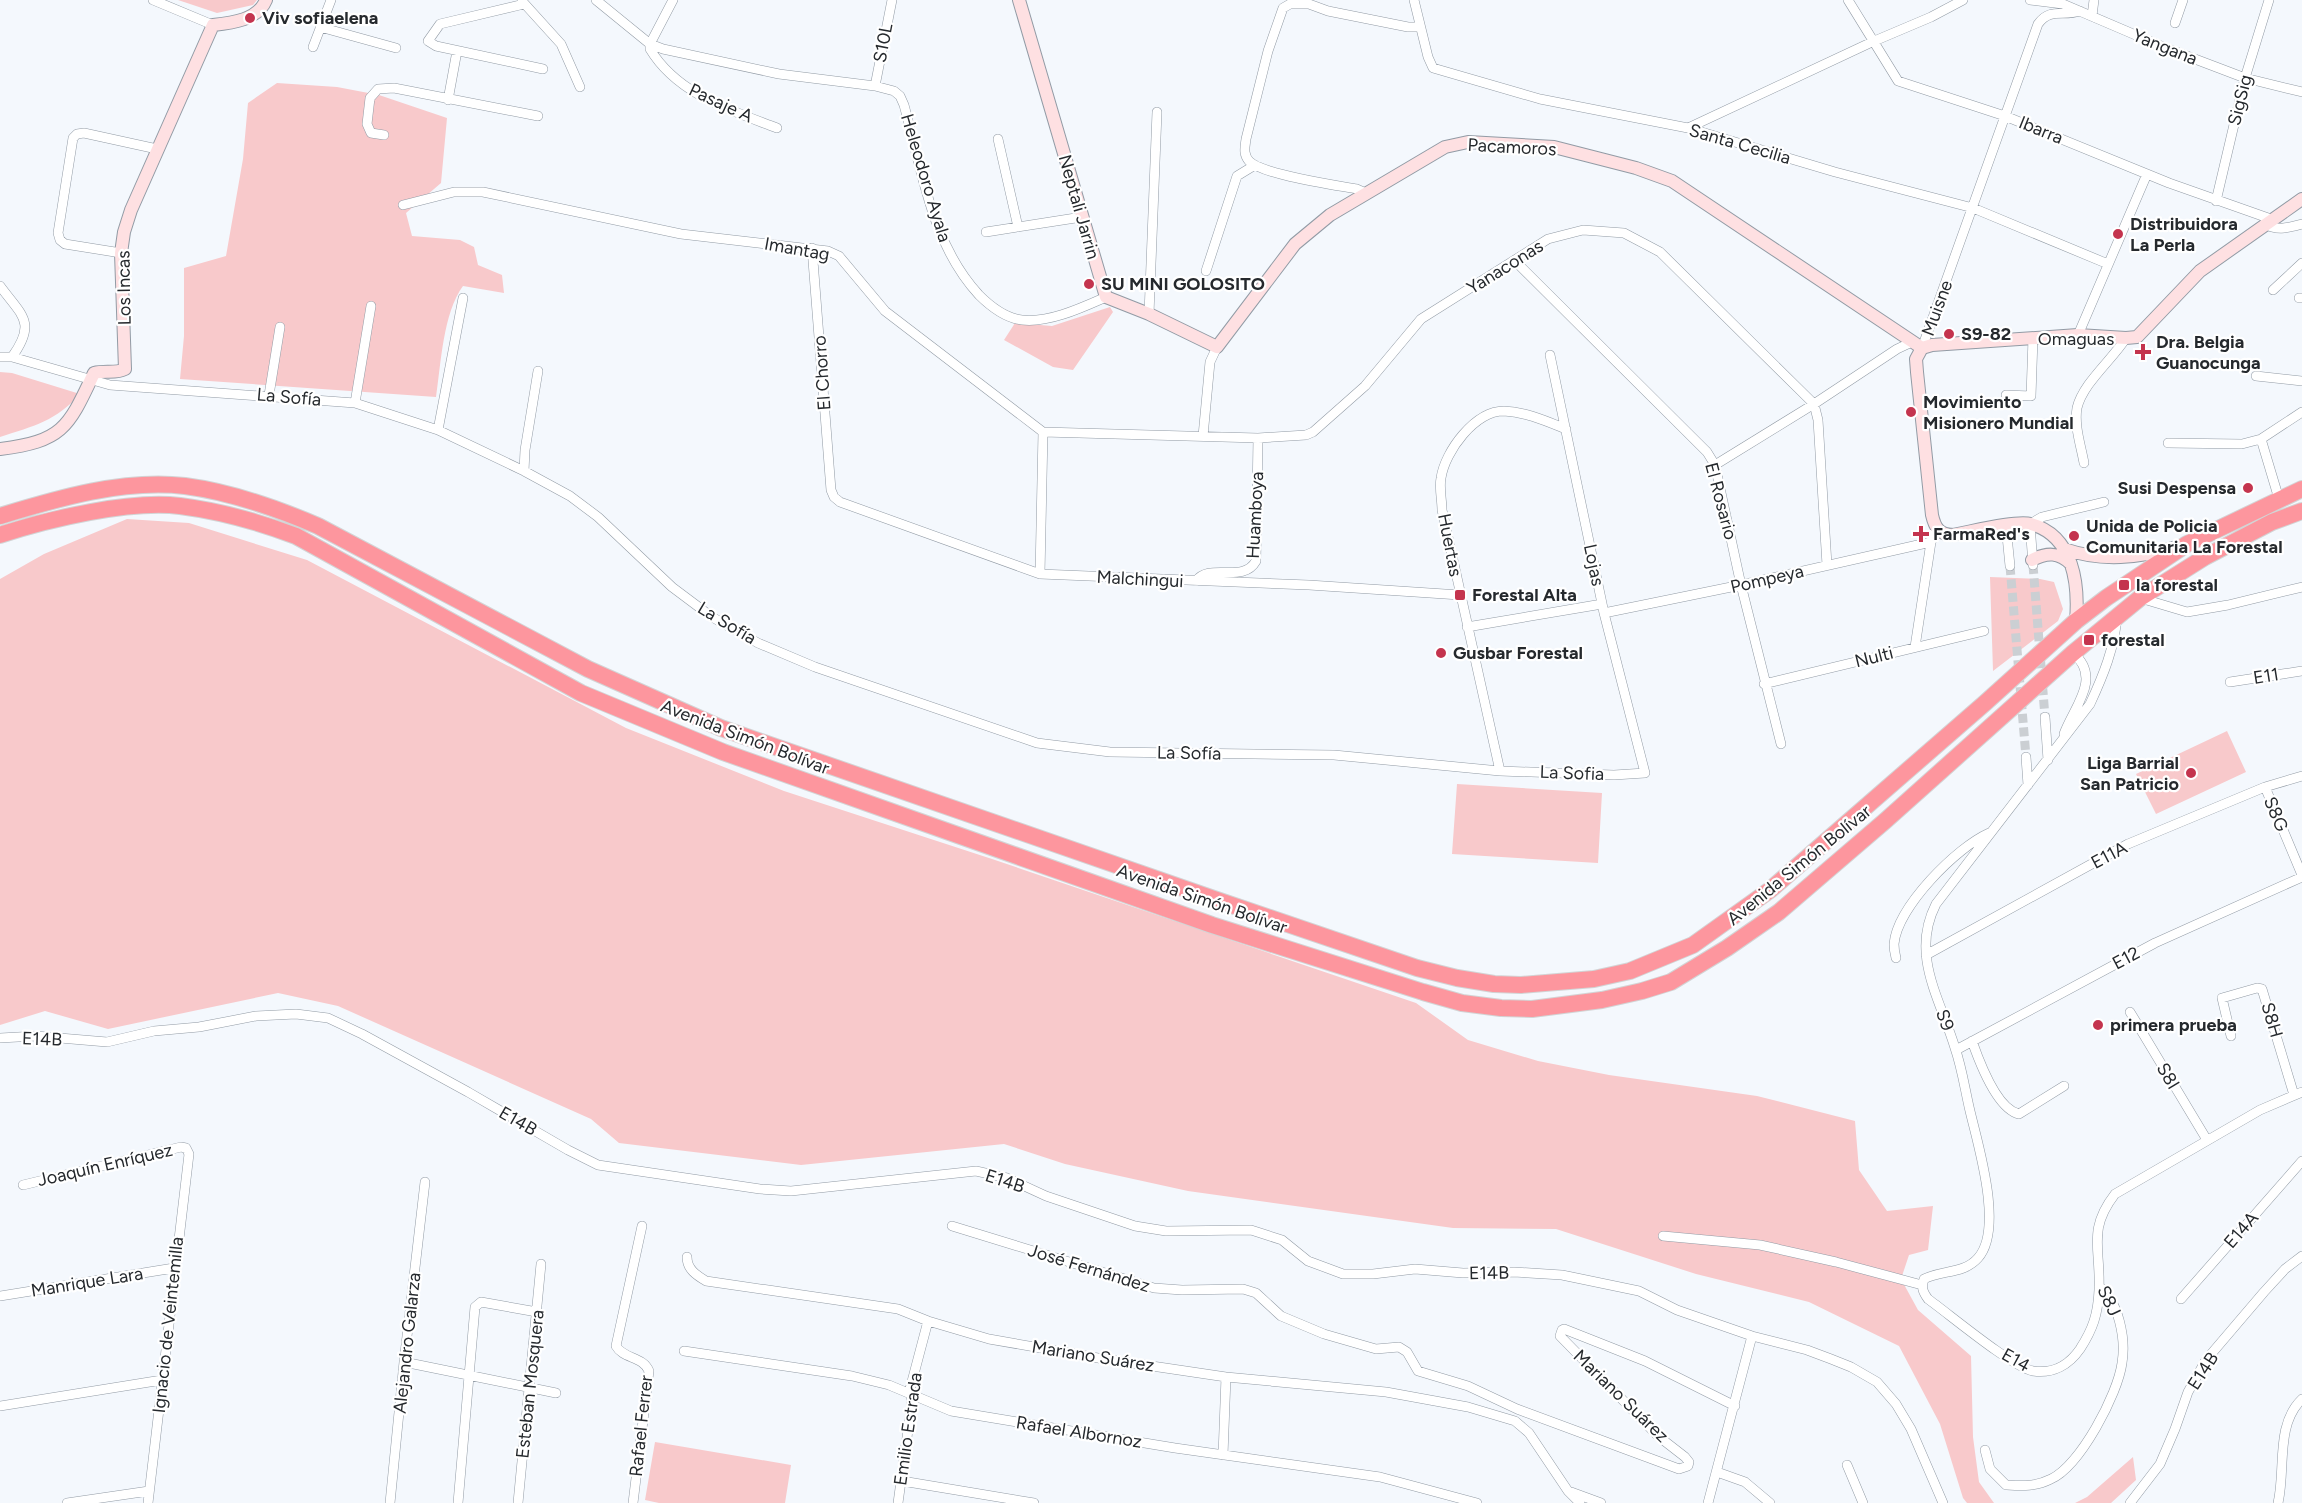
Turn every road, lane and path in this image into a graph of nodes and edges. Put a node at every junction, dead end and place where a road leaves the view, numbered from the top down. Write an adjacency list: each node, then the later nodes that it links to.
1 (153, 0): 19 (street)
2 (267, 0): 19 (street)
3 (331, 0): 20 (street)
4 (596, 0): 23 (street, Heleodoro Ayala)
5 (673, 0): 23 (street)
6 (892, 0): 29 (street, S10L)
7 (1019, 0): 48 (street, Neptali Jarrin)
8 (1414, 0): 21 (street, Santa Cecilia)
9 (1848, 0): 22 (street, Ibarra)
10 (1963, 0): 22 (street)
11 (2030, 0): 16 (street, Yangana)
12 (2094, 0): 17 (street)
13 (2183, 0): 18 (street)
14 (2269, 0): 28 (street, SigSig)
15 (523, 2): 26 (street); 30 (street)
16 (2080, 11): 17 (street, Yangana); 35 (street, Muisne)
17 (2092, 16): 28 (street, Yangana)
18 (2175, 23)
19 (213, 25): 40 (street, Los Incas)
20 (320, 27): 24 (street); 25 (street)
21 (1420, 27): 37 (street, Santa Cecilia); 41 (street)
22 (1872, 42): 35 (street, Ibarra); 37 (street)
23 (650, 44): 29 (street, Heleodoro Ayala); 36 (street, Pasaje A)
24 (313, 47)
25 (396, 48)
26 (457, 51): 27 (street); 32 (street)
27 (543, 69)
28 (2246, 78): 31 (street, Yangana); 45 (street, SigSig)
29 (875, 86): 61 (street, Heleodoro Ayala)
30 (580, 87)
31 (2302, 92)
32 (448, 100): 34 (street); 38 (street)
33 (1157, 112): 64 (street)
34 (538, 116)
35 (2005, 116): 42 (street, Ibarra); 47 (street, Muisne)
36 (777, 128)
37 (1688, 128): 47 (street, Santa Cecilia)
38 (384, 135)
39 (998, 139): 51 (street)
40 (157, 149): 54 (street, Los Incas); 54 (street)
41 (1255, 165): 43 (street); 58 (street)
42 (2146, 174): 45 (street, Ibarra); 57 (street)
43 (1366, 193): 69 (street, Pacamoros); 70 (street, Pacamoros)
44 (2302, 199): 49 (street)
45 (2216, 201): 49 (street, Ibarra)
46 (403, 205): 53 (street, Imantag)
47 (1973, 208): 57 (street, Santa Cecilia); 69 (street, Muisne)
48 (1082, 217): 51 (street); 61 (street, Neptali Jarrin)
49 (2267, 222): 50 (street, Ibarra); 67 (street)
50 (2302, 224)
51 (1018, 227): 52 (street)
52 (986, 232)
53 (812, 248): 85 (street, Imantag); 95 (street, El Chorro)
54 (121, 253): 76 (street, Los Incas)
55 (1515, 261): 81 (street, Yanaconas); 87 (street, Yanaconas); 92 (street, El Rosario)
56 (2302, 263): 60 (street)
57 (2108, 264): 66 (street)
58 (1206, 271)
59 (0, 286): 73 (street)
60 (2273, 290)
61 (1106, 297): 64 (street)
62 (463, 298): 84 (street)
63 (371, 306): 80 (street)
64 (1149, 314): 70 (street)
65 (280, 327): 78 (street)
66 (2078, 335): 67 (street, Omaguas); 68 (street, Omaguas)
67 (2126, 338): 91 (street, Omaguas)
68 (2033, 339): 69 (street, Omaguas); 79 (street)
69 (1917, 345): 81 (street, Omaguas); 102 (street, Muisne)
70 (1217, 347): 86 (street, Pacamoros)
71 (1550, 355): 83 (street, Lojas)
72 (0, 357): 73 (street, La Sofía)
73 (12, 357): 76 (street, La Sofía)
74 (538, 371): 93 (street)
75 (2256, 376): 77 (street)
76 (90, 381): 78 (street, La Sofía); 90 (street)
77 (2302, 381)
78 (269, 395): 80 (street, La Sofía)
79 (2006, 395)
80 (355, 403): 84 (street, La Sofía)
81 (1814, 404): 92 (street, Omaguas); 109 (street)
82 (2302, 412): 88 (street)
83 (1566, 429): 115 (street, Huertas); 117 (street, Lojas)
84 (438, 430): 93 (street, La Sofía)
85 (1042, 432): 86 (street); 111 (street)
86 (1203, 436): 87 (street, Yanaconas)
87 (1258, 438): 112 (street, Huamboya)
88 (2261, 439): 89 (street); 96 (street)
89 (2168, 443)
90 (0, 449)
91 (2084, 463)
92 (1715, 465): 113 (street, El Rosario)
93 (524, 471): 132 (street, La Sofía)
94 (2302, 489): 96 (highway, Avenida Simón Bolívar)
95 (834, 497): 111 (street, Malchingui)
96 (2279, 499): 105 (highway, Avenida Simón Bolívar)
97 (2104, 502): 100 (street)
98 (2302, 511): 116 (highway, Avenida Simón Bolívar)
99 (0, 516): 119 (highway, Avenida Simón Bolívar)
100 (2030, 524): 101 (street); 106 (street); 107 (street)
101 (2006, 526): 102 (street); 110 (street)
102 (1937, 530): 104 (street)
103 (0, 535): 123 (highway, Avenida Simón Bolívar)
104 (1931, 542): 109 (street, Pompeya); 122 (street)
105 (2187, 544): 106 (street); 119 (highway, Avenida Simón Bolívar)
106 (2064, 549): 108 (street)
107 (2033, 563): 108 (street)
108 (2071, 564): 119 (street)
109 (1827, 565): 113 (street, Pompeya)
110 (2010, 566)
111 (1040, 574): 112 (street, Malchingui)
112 (1196, 582): 115 (street, Malchingui)
113 (1741, 585): 117 (street, Pompeya); 126 (street, El Rosario)
114 (2302, 587): 116 (street)
115 (1460, 595): 120 (street, Huertas)
116 (2140, 598): 118 (highway, Avenida Simón Bolívar)
117 (1603, 608): 120 (street, Pompeya); 133 (street, Lojas)
118 (2117, 616): 123 (highway, Avenida Simón Bolívar); 128 (street, S9)
119 (2076, 621)
120 (1467, 627): 132 (street, Huertas)
121 (1984, 630): 122 (street, Nulti)
122 (1915, 647): 126 (street, Nulti)
123 (2073, 652): 128 (street, S9)
124 (2302, 671): 125 (street, E11)
125 (2229, 682)
126 (1764, 684): 129 (street, El Rosario)
127 (2045, 717): 131 (street)
128 (2062, 742): 131 (street, S9)
129 (1781, 744)
130 (2026, 757): 135 (street)
131 (2048, 760): 135 (street, S9)
132 (1500, 771): 133 (street, La Sofia)
133 (1645, 773)
134 (2302, 776): 136 (street, E11A)
135 (2028, 785): 137 (street, S9)
136 (2265, 787): 138 (street, S8G); 139 (street, E11A)
137 (1992, 832): 139 (street, S9); 140 (street)
138 (2302, 876): 144 (street, E12)
139 (1926, 955): 145 (street, S9)
140 (1896, 958)
141 (2130, 1012): 148 (street, S8I)
142 (2231, 1036): 147 (street, S8H)
143 (0, 1038): 166 (street, E14B)
144 (1972, 1041): 145 (street, E12); 146 (street)
145 (1956, 1050): 160 (street, S9)
146 (2064, 1086)
147 (2298, 1094): 148 (street, S8J)
148 (2207, 1140): 161 (street, S8J)
149 (186, 1148): 152 (street, Joaquín Enríquez); 159 (street, Ignacio de Veintemilla)
150 (2302, 1161): 163 (street, E14A)
151 (425, 1182): 168 (street, Alejandro Galarza)
152 (23, 1185)
153 (642, 1226): 192 (street, Rafael Ferrer)
154 (952, 1227): 178 (street, José Fernández)
155 (1663, 1236): 160 (street)
156 (2302, 1256): 202 (street, E14B)
157 (687, 1257): 165 (street, Mariano Suárez)
158 (541, 1264): 164 (street, Esteban Mosquera)
159 (174, 1268): 162 (street, Manrique Lara); 171 (street, Ignacio de Veintemilla)
160 (1922, 1285): 161 (street, E14)
161 (2099, 1286): 180 (street, S8J)
162 (0, 1296)
163 (2181, 1299)
164 (537, 1312): 169 (street); 172 (street, Esteban Mosquera)
165 (928, 1321): 170 (street, Mariano Suárez); 174 (street, Emilio Estrada)
166 (1752, 1336): 177 (street); 201 (street, E14B)
167 (684, 1351): 174 (street, Rafael Albornoz)
168 (404, 1362): 169 (street); 189 (street, Alejandro Galarza)
169 (468, 1374): 172 (street); 190 (street)
170 (1226, 1377): 179 (street, Mariano Suárez); 181 (street)
171 (162, 1380): 176 (street); 185 (street, Ignacio de Veintemilla)
172 (529, 1388): 173 (street); 191 (street, Esteban Mosquera)
173 (556, 1393)
174 (911, 1395): 181 (street, Rafael Albornoz); 184 (street, Emilio Estrada)
175 (2302, 1399): 203 (street)
176 (0, 1404)
177 (1735, 1406): 178 (street, Mariano Suárez); 183 (street)
178 (1517, 1409): 179 (street)
179 (1515, 1421): 186 (street)
180 (1985, 1450)
181 (1223, 1455): 195 (street, Rafael Albornoz)
182 (1847, 1465): 200 (street)
183 (1717, 1472): 198 (street); 199 (street)
184 (902, 1481): 193 (street, Emilio Estrada); 194 (street)
185 (149, 1491): 187 (street); 188 (street, Ignacio de Veintemilla)
186 (1568, 1491): 196 (street); 197 (street)
187 (67, 1503)
188 (148, 1503)
189 (390, 1503)
190 (458, 1503)
191 (518, 1503)
192 (633, 1503)
193 (898, 1503)
194 (1034, 1503)
195 (1477, 1503)
196 (1580, 1503)
197 (1601, 1503)
198 (1708, 1503)
199 (1770, 1503)
200 (1863, 1503)
201 (1943, 1503)
202 (2130, 1503)
203 (2278, 1503)

